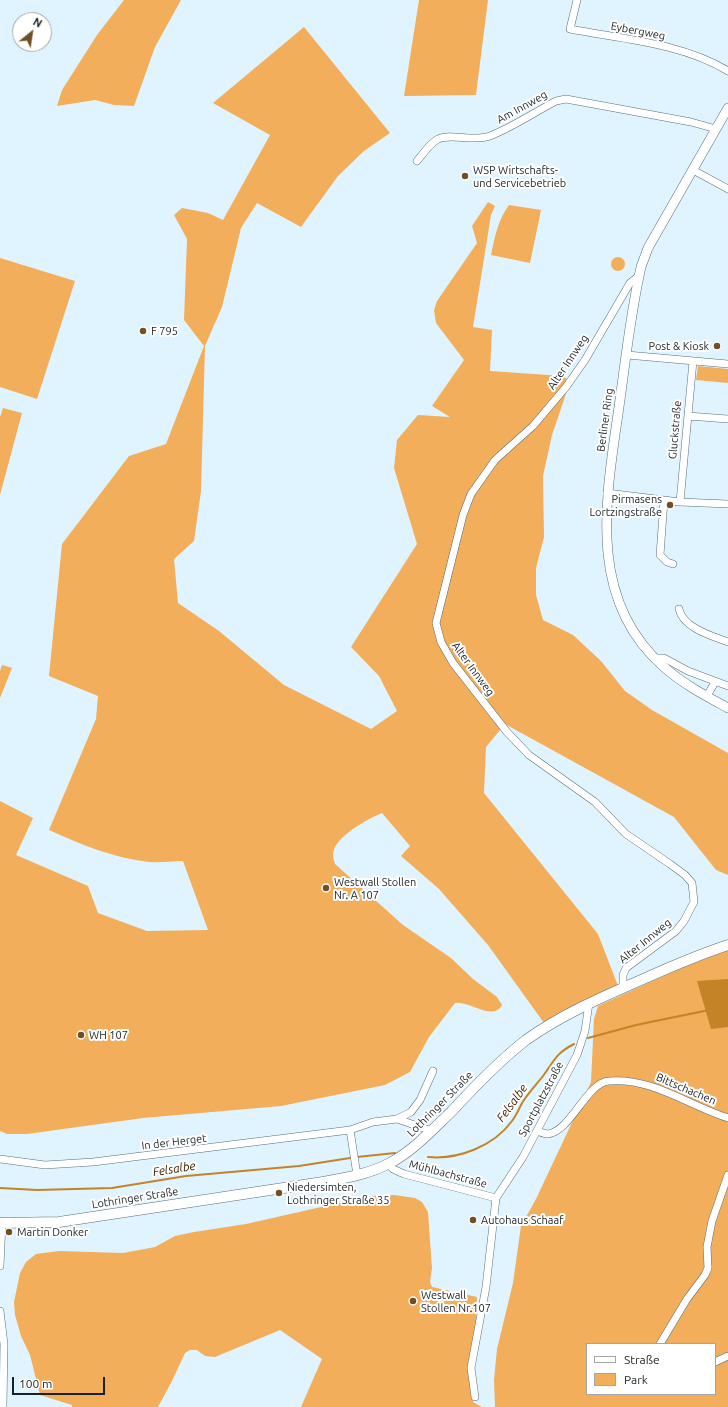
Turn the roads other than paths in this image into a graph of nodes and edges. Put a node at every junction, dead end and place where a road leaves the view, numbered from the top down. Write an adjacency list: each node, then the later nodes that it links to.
1 (577, 0): 2 (street, Eybergweg)
2 (728, 71)
3 (728, 108): 4 (street, Berliner Ring)
4 (716, 129): 5 (street, Am Innweg); 6 (street, Berliner Ring)
5 (417, 162)
6 (693, 170): 7 (street); 8 (street, Berliner Ring)
7 (728, 189)
8 (639, 276): 9 (street, Berliner Ring); 28 (street, Alter Innweg)
9 (627, 355): 11 (street); 15 (street, Berliner Ring)
10 (728, 356): 12 (street)
11 (693, 361): 12 (street); 13 (street, Gluckstraße)
12 (727, 364)
13 (688, 416): 14 (street); 17 (street, Gluckstraße)
14 (728, 419)
15 (608, 493): 16 (street); 22 (street, Berliner Ring)
16 (664, 500): 17 (street); 19 (street)
17 (680, 502): 18 (street)
18 (728, 504)
19 (673, 564)
20 (679, 609): 21 (street)
21 (728, 642)
22 (655, 658): 23 (street); 25 (street, Berliner Ring)
23 (715, 682): 24 (street); 25 (street)
24 (728, 686)
25 (707, 696): 26 (street, Berliner Ring)
26 (728, 708)
27 (728, 945): 28 (main road, Lothringer Straße)
28 (623, 988): 29 (main road, Lothringer Straße)
29 (589, 1003): 34 (main road, Lothringer Straße); 35 (street, Sportplatzstraße)
30 (433, 1070): 32 (street, In der Herget)
31 (728, 1118): 35 (street, Bittschachen)
32 (396, 1119): 33 (street, In der Herget); 34 (street, In der Herget)
33 (350, 1130): 36 (street, In der Herget); 38 (street)
34 (432, 1131): 37 (main road, Lothringer Straße)
35 (537, 1131): 40 (street, Sportplatzstraße)
36 (0, 1158)
37 (389, 1164): 38 (main road, Lothringer Straße); 40 (street, Mühlbachstraße)
38 (357, 1175): 41 (main road, Lothringer Straße)
39 (728, 1175): 44 (street)
40 (496, 1198): 47 (street, Mühlbachstraße)
41 (1, 1223): 42 (street)
42 (0, 1266)
43 (0, 1311): 48 (street)
44 (661, 1343)
45 (728, 1356): 46 (street)
46 (716, 1362)
47 (475, 1397)
48 (3, 1407)

